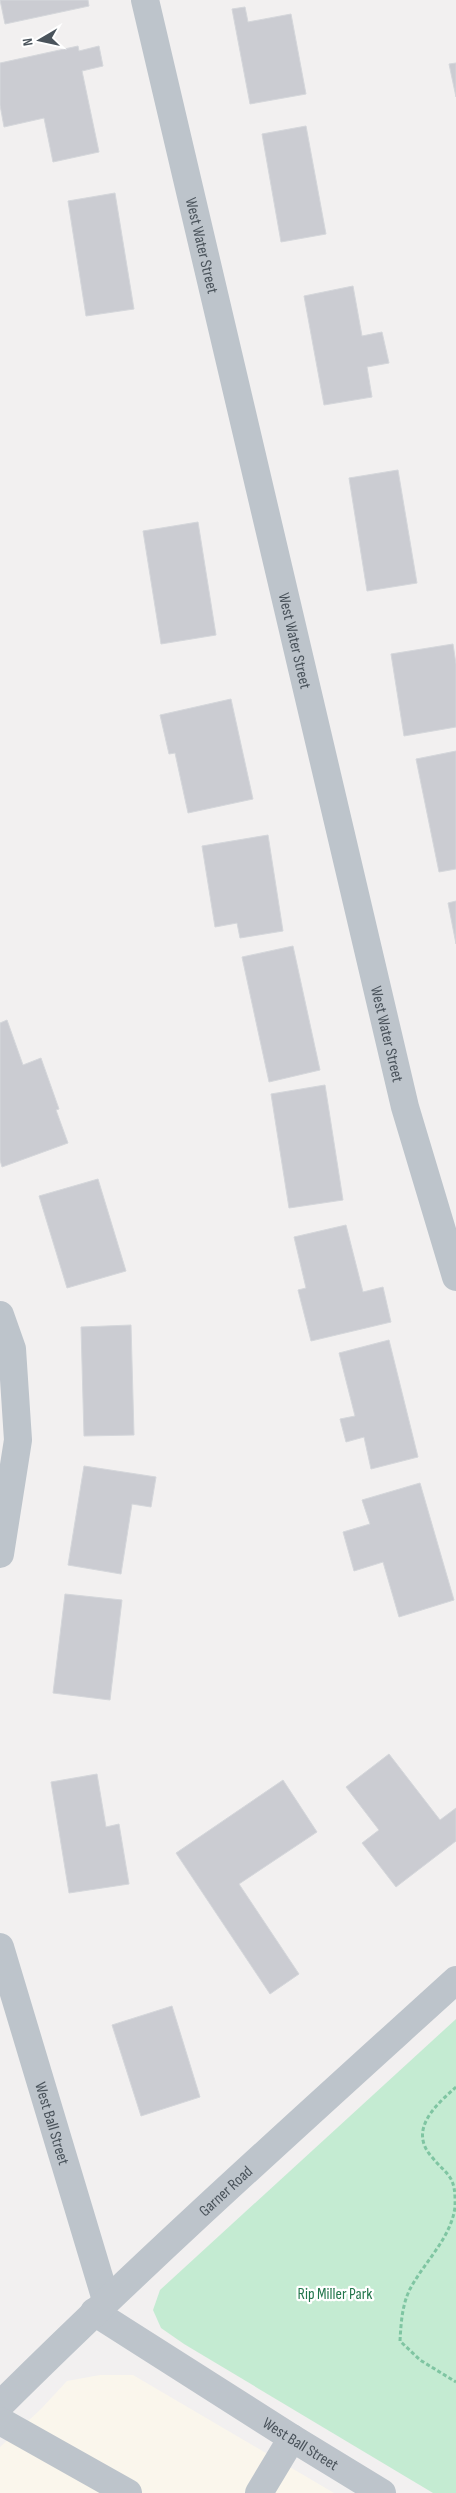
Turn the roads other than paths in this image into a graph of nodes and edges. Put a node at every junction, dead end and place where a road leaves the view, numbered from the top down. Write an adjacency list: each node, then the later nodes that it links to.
1 (145, 0): 2 (street, West Water Street)
2 (456, 1277)
3 (0, 1315): 4 (street)
4 (0, 1554)
5 (0, 1947): 7 (street, West Ball Street)
6 (456, 1980): 7 (street, Garner Road)
7 (100, 2306): 8 (street, Garner Road); 10 (street, West Ball Street)
8 (0, 2405)
9 (0, 2421): 11 (street)
10 (292, 2438): 12 (street); 13 (street, West Ball Street)
11 (128, 2493)
12 (259, 2493)
13 (382, 2493)

